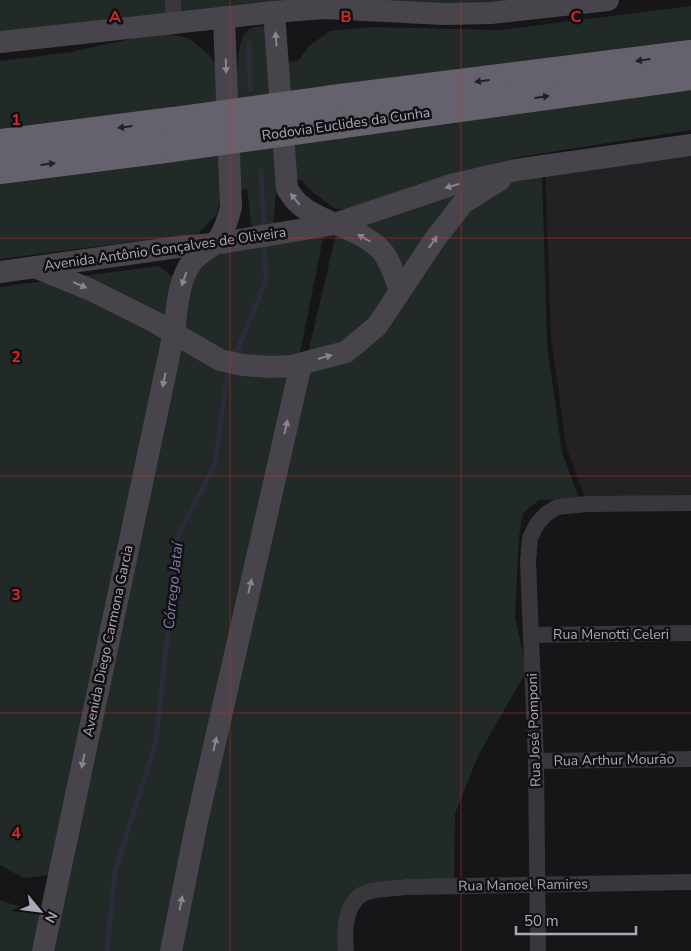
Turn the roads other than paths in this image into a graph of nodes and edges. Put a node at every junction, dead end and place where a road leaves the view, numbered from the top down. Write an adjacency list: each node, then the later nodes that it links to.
1 (173, 0): 5 (street)
2 (608, 0): 3 (main road)
3 (274, 12): 4 (main road); 14 (main road, one-way to 3)
4 (224, 17): 5 (main road); 15 (main road, one-way to 15)
5 (173, 23): 6 (main road)
6 (0, 42)
7 (691, 54): 9 (highway, Rodovia Euclides da Cunha, one-way to 9)
8 (691, 76): 9 (highway, Rodovia Euclides da Cunha, one-way to 8)
9 (335, 112): 10 (highway, Rodovia Euclides da Cunha, one-way to 10, bridge); 12 (highway, Rodovia Euclides da Cunha, one-way to 9, bridge)
10 (0, 143)
11 (691, 145): 13 (main road, Avenida Antônio Gonçalves de Oliveira)
12 (0, 170)
13 (516, 170): 14 (main road, Avenida Antônio Gonçalves de Oliveira, one-way to 14); 18 (main road, Avenida Antônio Gonçalves de Oliveira, one-way to 13)
14 (335, 224): 15 (main road, Avenida Antônio Gonçalves de Oliveira); 18 (main road, one-way to 14)
15 (215, 244): 16 (main road, Avenida Antônio Gonçalves de Oliveira); 19 (main road, Avenida Diego Carmona Garcia, one-way to 19)
16 (34, 266): 17 (main road); 19 (main road, Avenida Antônio Gonçalves de Oliveira, one-way to 19)
17 (0, 272)
18 (400, 290): 20 (main road, Avenida Antônio Gonçalves de Oliveira, one-way to 18)
19 (174, 332): 20 (main road, Avenida Antônio Gonçalves de Oliveira); 28 (main road, Avenida Diego Carmona Garcia, one-way to 28)
20 (301, 364): 29 (main road, one-way to 20)
21 (691, 502): 23 (street, Rua José Pomponi)
22 (691, 633): 23 (street, Rua Menotti Celeri)
23 (531, 635): 25 (street, Rua José Pomponi)
24 (691, 759): 25 (street, Rua Arthur Mourão)
25 (536, 761): 27 (street, Rua José Pomponi)
26 (691, 882): 27 (street, Rua Manoel Ramires)
27 (539, 885): 30 (street, Rua Manoel Ramires); 31 (street, Rua José Pomponi)
28 (43, 951)
29 (171, 951)
30 (346, 951)
31 (538, 951)

